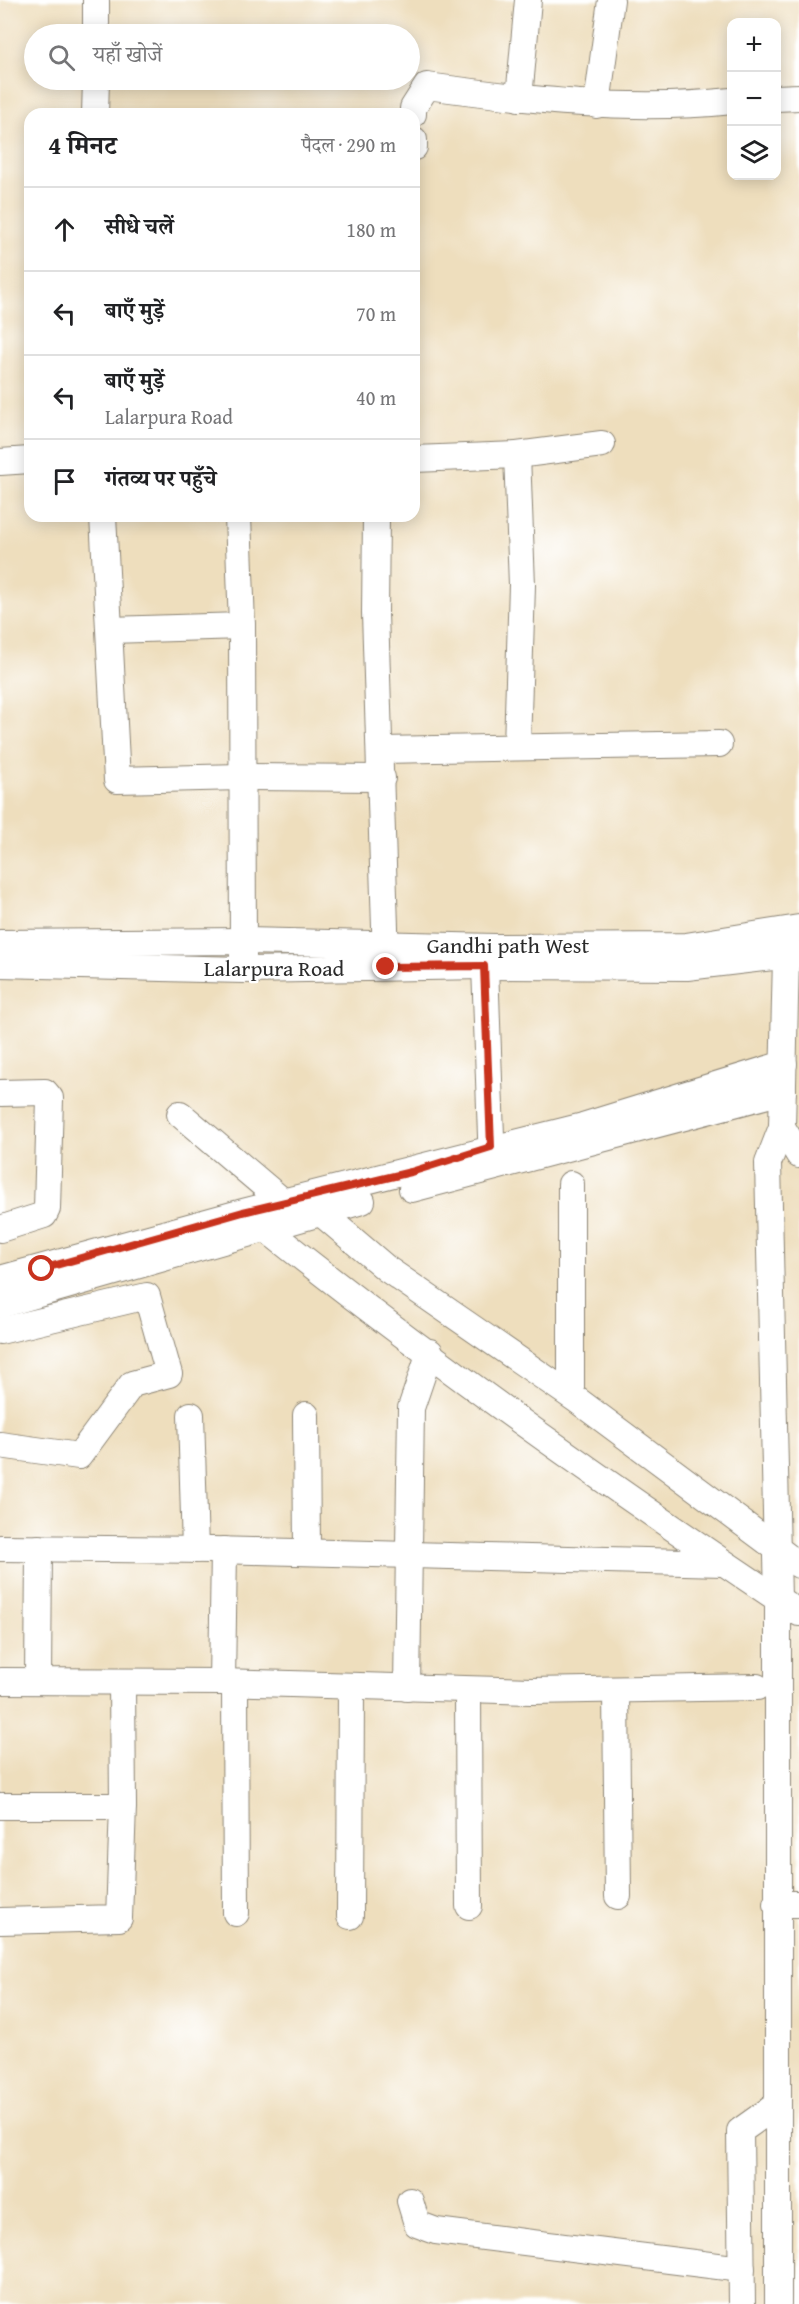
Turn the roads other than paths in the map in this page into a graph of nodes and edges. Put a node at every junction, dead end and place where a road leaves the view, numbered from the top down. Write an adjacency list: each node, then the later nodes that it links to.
1 (96, 0): 4 (street)
2 (528, 0): 7 (street)
3 (611, 0): 10 (street)
4 (96, 24)
5 (96, 90): 11 (street)
6 (799, 97): 8 (street)
7 (519, 98): 10 (street); 12 (street)
8 (781, 98)
9 (727, 102): 10 (street)
10 (597, 105)
11 (95, 108)
12 (412, 108)
13 (602, 444): 14 (street)
14 (518, 455): 15 (street); 24 (street)
15 (420, 459)
16 (24, 460): 17 (street)
17 (0, 462)
18 (103, 522): 22 (street)
19 (238, 522): 21 (street)
20 (376, 522): 25 (street)
21 (242, 626): 22 (street); 26 (street)
22 (110, 630): 26 (street)
23 (718, 744): 24 (street)
24 (517, 746): 25 (street)
25 (381, 750): 27 (street)
26 (241, 777): 27 (street); 29 (street)
27 (382, 778): 31 (street)
28 (791, 930): 31 (street, Gandhi path West); 32 (street)
29 (244, 940): 30 (street, Gandhi path West); 31 (street, Gandhi path West); 35 (street)
30 (0, 943)
31 (386, 956): 34 (street, Lalarpura Road); 35 (street, Lalarpura Road)
32 (792, 956): 34 (street, Lalarpura Road); 36 (street)
33 (0, 964): 35 (street, Lalarpura Road)
34 (484, 966): 42 (street)
35 (243, 970)
36 (784, 1064): 37 (street); 42 (street)
37 (783, 1091): 40 (street); 42 (street)
38 (0, 1093): 46 (street)
39 (180, 1114): 44 (street)
40 (782, 1127): 41 (street); 56 (street)
41 (799, 1155)
42 (491, 1158): 44 (street); 44 (street)
43 (571, 1184): 52 (street)
44 (302, 1211): 45 (street); 47 (street); 52 (street)
45 (265, 1228): 47 (street); 51 (street)
46 (0, 1229)
47 (143, 1252): 48 (street)
48 (12, 1291): 49 (street)
49 (40, 1323): 50 (street); 55 (street)
50 (0, 1331)
51 (430, 1352): 62 (street); 63 (street)
52 (571, 1395): 56 (street)
53 (191, 1415): 59 (street)
54 (306, 1415): 61 (street)
55 (0, 1445)
56 (776, 1547): 64 (street); 65 (street)
57 (0, 1548): 58 (street)
58 (39, 1548): 59 (street); 68 (street)
59 (195, 1550): 60 (street)
60 (224, 1550): 61 (street); 70 (street)
61 (307, 1552): 62 (street)
62 (408, 1555): 63 (street); 73 (street)
63 (723, 1563): 65 (street)
64 (799, 1564)
65 (778, 1599): 66 (street); 79 (street)
66 (799, 1613)
67 (0, 1681): 68 (street)
68 (38, 1681): 69 (street)
69 (122, 1683): 70 (street); 77 (street)
70 (229, 1683): 71 (street); 81 (street)
71 (351, 1687): 73 (street); 82 (street)
72 (757, 1687): 75 (street)
73 (406, 1688): 74 (street)
74 (468, 1690): 75 (street); 80 (street)
75 (616, 1690): 78 (street)
76 (0, 1806): 77 (street)
77 (123, 1806): 83 (street)
78 (618, 1896)
79 (788, 1904): 84 (street)
80 (469, 1906)
81 (236, 1913)
82 (350, 1916)
83 (0, 1921)
84 (778, 2104): 86 (street); 88 (street)
85 (410, 2201): 86 (street)
86 (742, 2269): 87 (street)
87 (742, 2304)
88 (778, 2304)

